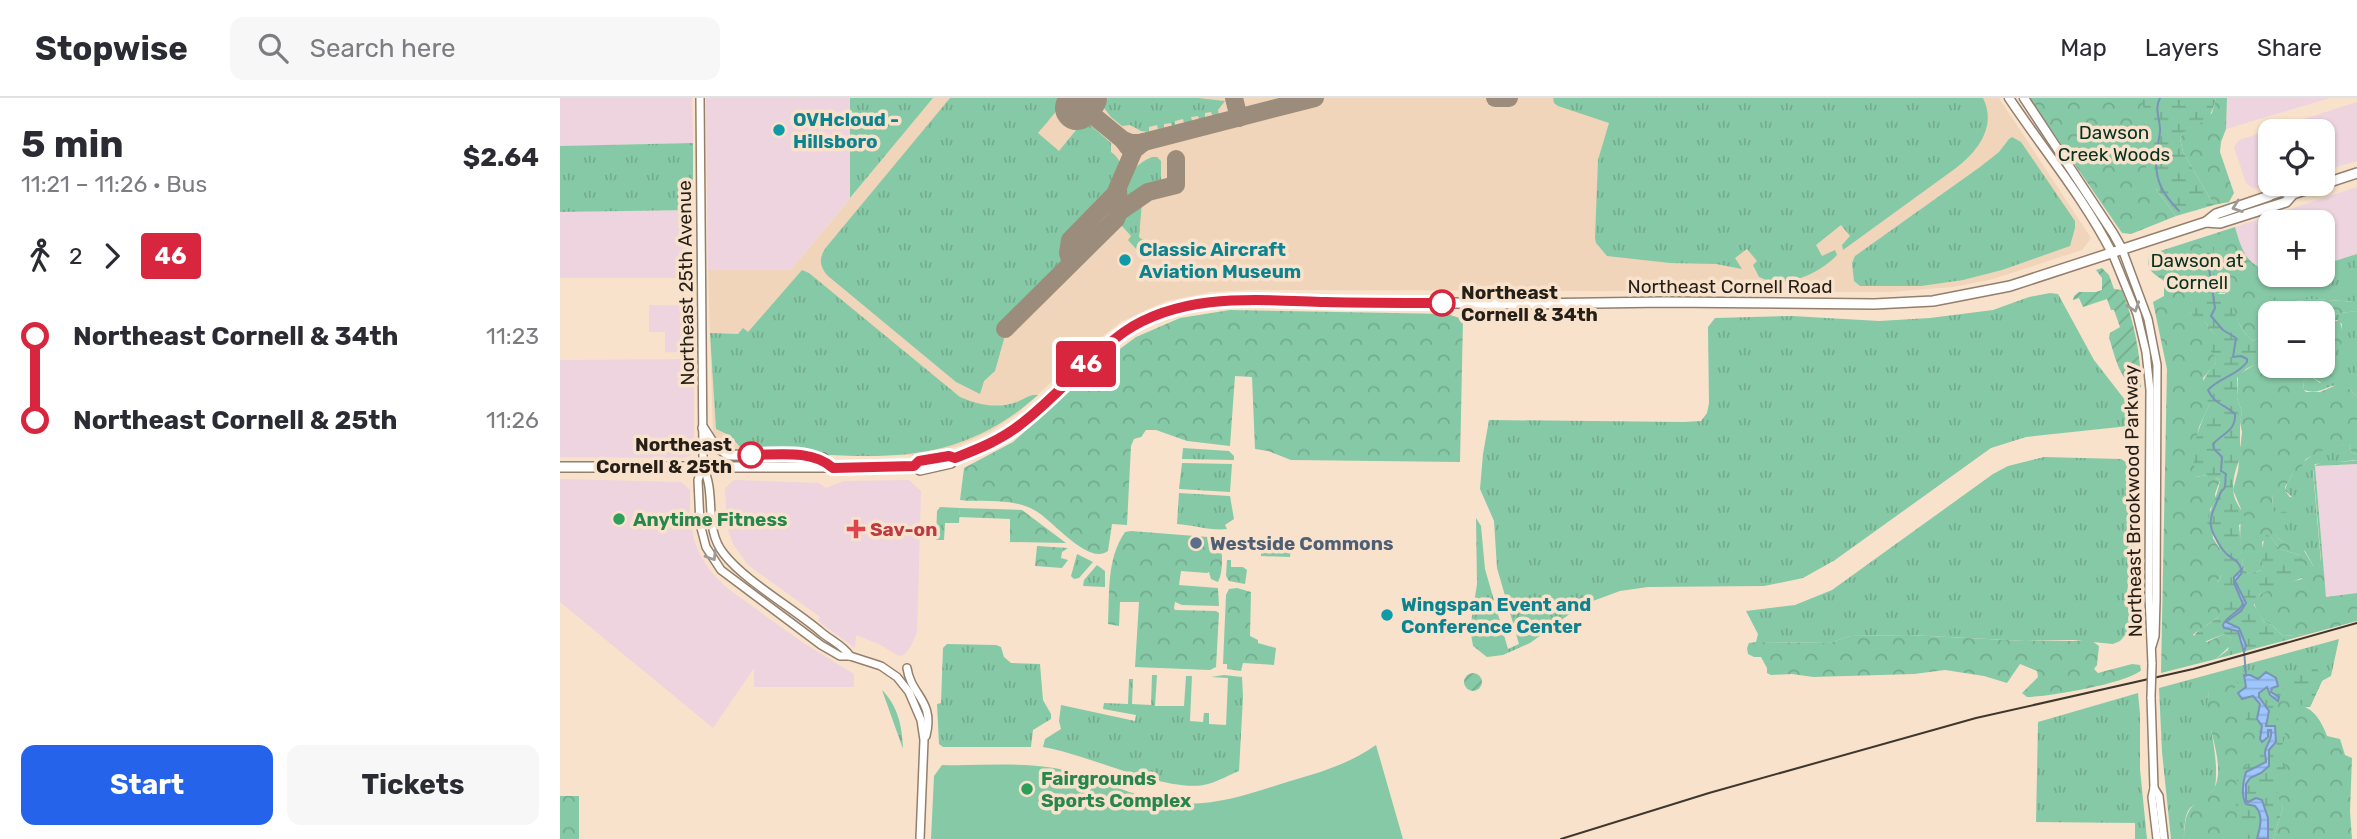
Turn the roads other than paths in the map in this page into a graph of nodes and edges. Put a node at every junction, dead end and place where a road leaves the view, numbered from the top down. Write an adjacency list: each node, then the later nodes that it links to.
1 (700, 98): 10 (main road, Northeast 25th Avenue)
2 (2009, 98): 9 (main road, Northeast Brookwood Parkway)
3 (2024, 98): 9 (main road, Northeast Brookwood Parkway)
4 (2357, 173): 5 (highway, Northeast Cornell Road)
5 (2335, 180)
6 (2269, 196): 8 (highway, Northeast Cornell Road, one-way to 8)
7 (2291, 196): 8 (highway, Northeast Cornell Road)
8 (2206, 222): 9 (highway, Northeast Cornell Road)
9 (2117, 251): 13 (highway, Northeast Cornell Road); 17 (main road, Northeast Brookwood Parkway, bridge)
10 (703, 428): 12 (main road, Northeast 25th Avenue); 13 (highway)
11 (560, 467): 12 (highway, Northeast Cornell Road)
12 (703, 467): 13 (highway, Northeast Cornell Road); 14 (main road, Northeast 25th Avenue); 14 (main road, Northeast 25th Avenue, one-way to 14)
13 (833, 468)
14 (850, 656): 16 (main road, Northeast 25th Avenue)
15 (907, 668): 16 (main road)
16 (925, 740): 18 (main road)
17 (2154, 788): 19 (main road, Northeast Brookwood Parkway); 20 (main road, Northeast Brookwood Parkway)
18 (920, 839)
19 (2157, 839)
20 (2164, 839)

